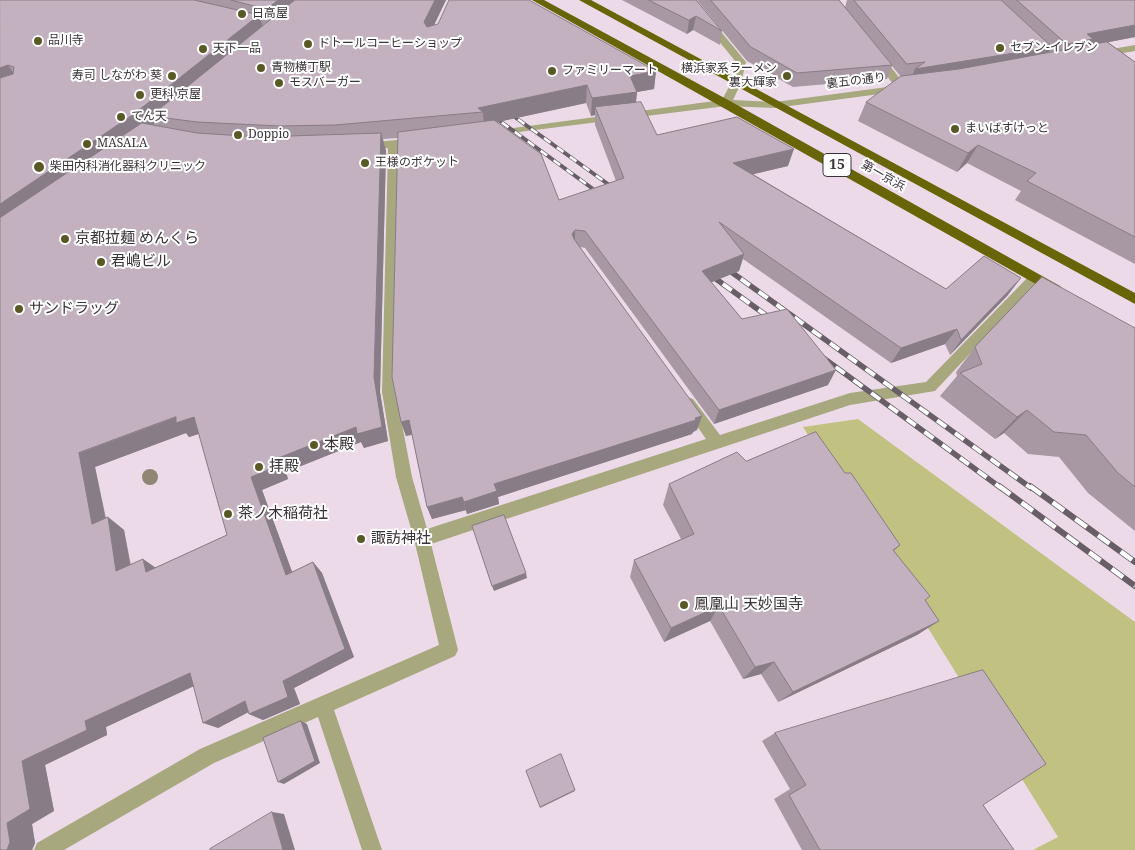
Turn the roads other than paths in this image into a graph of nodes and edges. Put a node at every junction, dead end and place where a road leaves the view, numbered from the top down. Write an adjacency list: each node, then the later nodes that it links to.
1 (537, 0): 8 (highway, 第一京浜 / 15)
2 (584, 0): 7 (highway, 第一京浜 / 15)
3 (690, 0): 7 (street)
4 (1135, 48): 6 (street)
5 (871, 49): 9 (street, 裏五の通り)
6 (1091, 56)
7 (736, 83): 8 (street); 9 (highway, 第一京浜 / 15)
8 (726, 103): 9 (street, 裏五の通り); 10 (street, 裏五の通り); 14 (highway, 第一京浜 / 15)
9 (775, 104): 16 (highway, 第一京浜 / 15)
10 (479, 136)
11 (432, 141): 12 (street)
12 (394, 145): 13 (street); 19 (street)
13 (350, 148)
14 (1035, 278): 15 (highway, 第一京浜 / 15); 18 (street)
15 (1068, 297)
16 (1135, 299)
17 (682, 395): 18 (street)
18 (717, 442): 19 (street)
19 (422, 539): 20 (street)
20 (323, 705): 21 (street); 22 (street)
21 (44, 850)
22 (372, 850)

